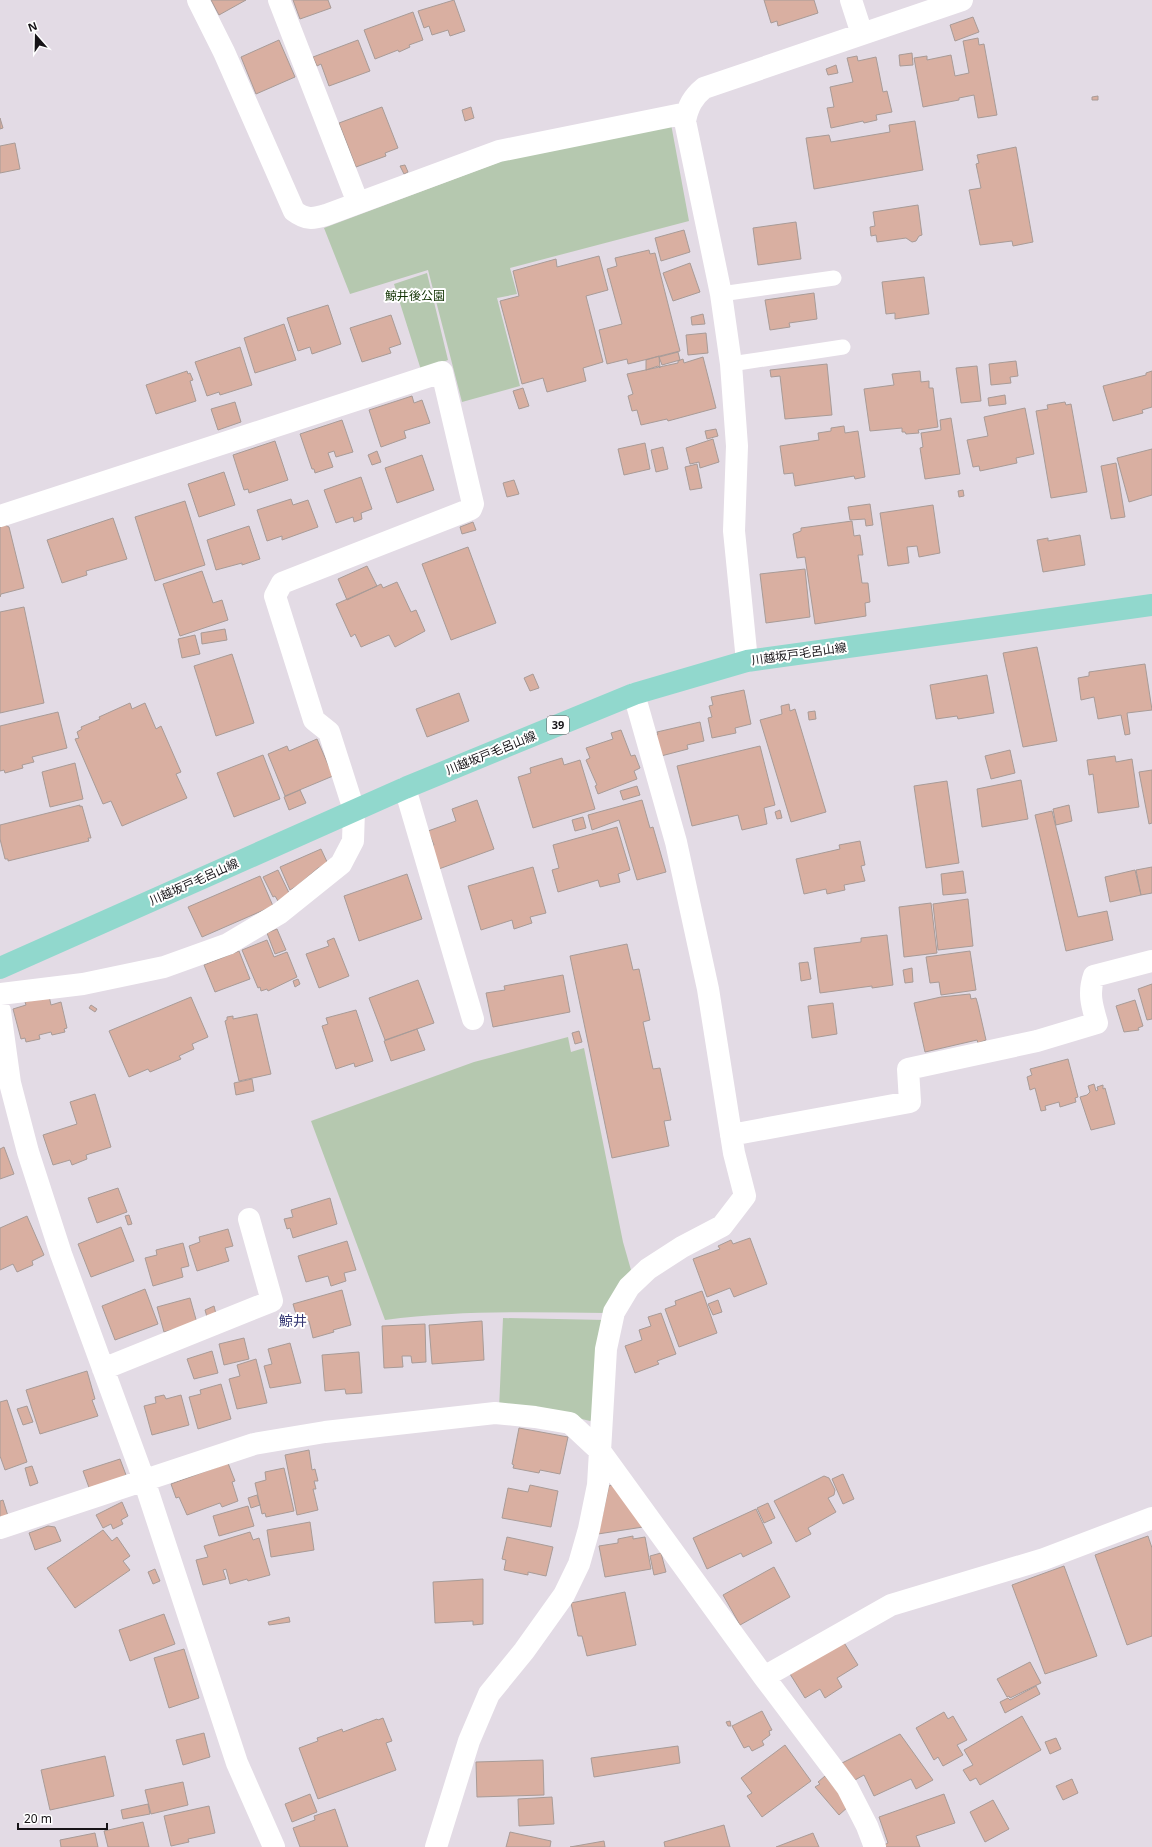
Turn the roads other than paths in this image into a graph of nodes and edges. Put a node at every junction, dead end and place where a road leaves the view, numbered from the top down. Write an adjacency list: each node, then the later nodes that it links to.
1 (198, 0): 7 (street)
2 (279, 0): 7 (street)
3 (851, 0): 5 (street)
4 (962, 0): 5 (street)
5 (862, 34): 6 (street)
6 (687, 113): 7 (street); 9 (street)
7 (358, 203)
8 (834, 278): 9 (lane)
9 (721, 294): 11 (street)
10 (843, 347): 11 (lane)
11 (731, 364): 14 (street)
12 (0, 516): 17 (street)
13 (1152, 606): 14 (main road, 川越坂戸毛呂山線 / 39)
14 (747, 661): 15 (main road, 川越坂戸毛呂山線 / 39)
15 (634, 694): 16 (main road, 川越坂戸毛呂山線 / 39); 23 (street)
16 (405, 788): 17 (main road, 川越坂戸毛呂山線 / 39); 22 (street)
17 (354, 810): 19 (main road, 川越坂戸毛呂山線 / 39); 20 (street)
18 (1152, 960): 23 (street)
19 (0, 968)
20 (0, 994)
21 (0, 1011): 25 (street)
22 (473, 1019)
23 (732, 1135): 26 (street)
24 (249, 1219): 25 (street)
25 (103, 1369): 27 (street)
26 (600, 1451): 27 (street); 30 (street); 32 (street)
27 (144, 1480): 29 (street); 31 (street)
28 (1152, 1518): 30 (street)
29 (0, 1528)
30 (764, 1677): 33 (street)
31 (274, 1847)
32 (436, 1847)
33 (875, 1847)

